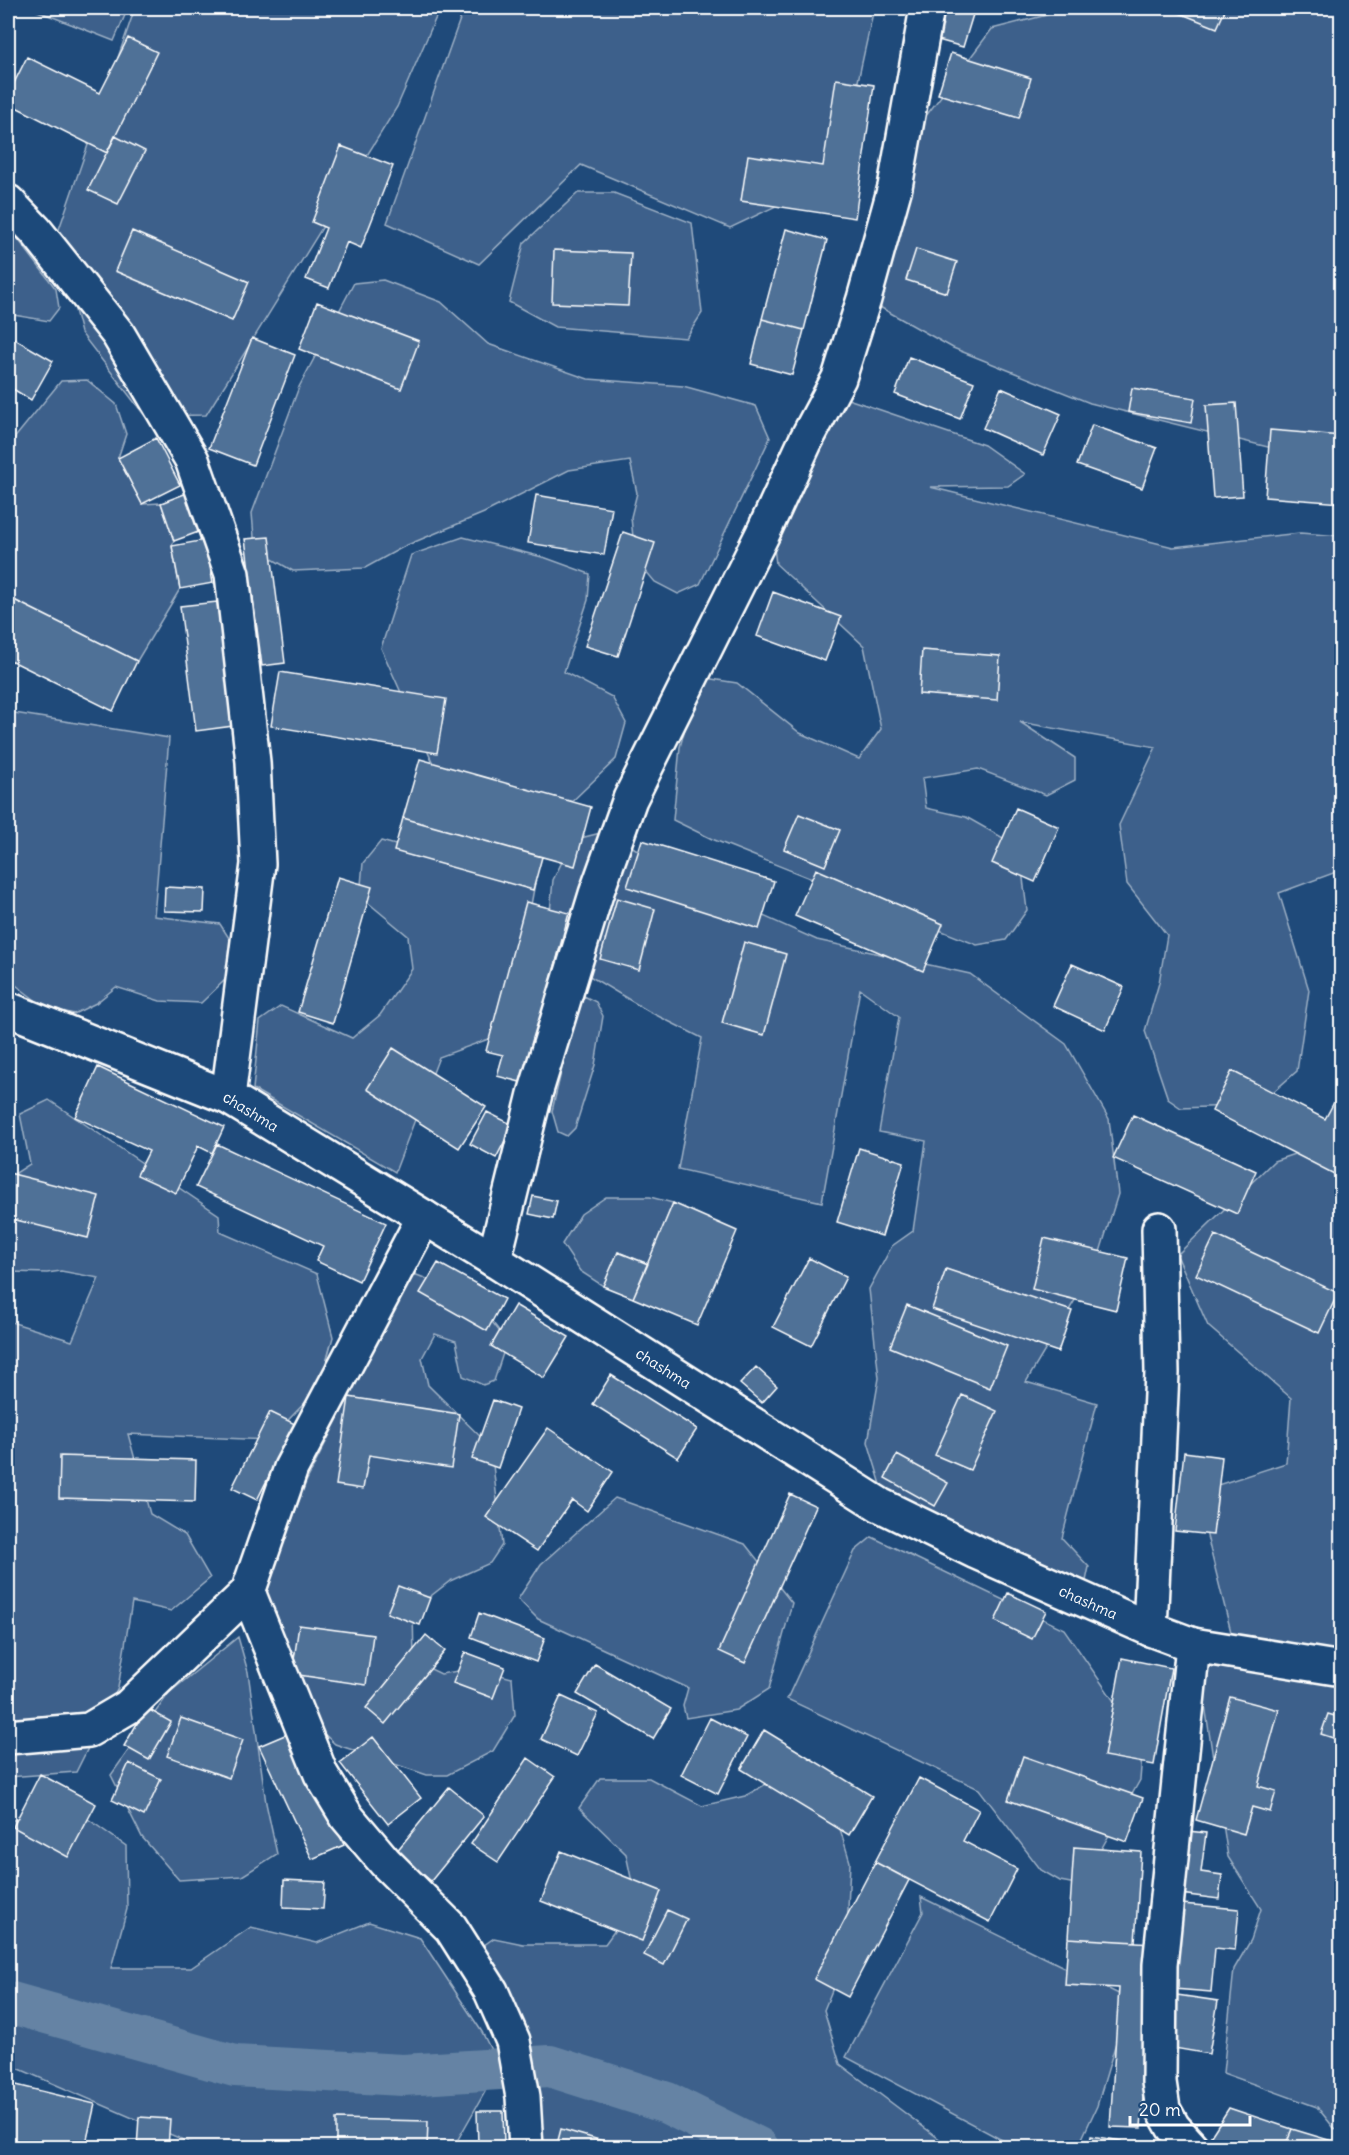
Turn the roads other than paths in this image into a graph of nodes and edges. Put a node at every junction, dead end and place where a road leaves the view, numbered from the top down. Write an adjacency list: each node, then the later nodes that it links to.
1 (927, 8): 7 (street)
2 (8, 202): 4 (street)
3 (9, 1019): 4 (street, сhashma)
4 (228, 1097): 5 (street, сhashma)
5 (424, 1217): 7 (street, сhashma); 8 (street)
6 (1160, 1229): 9 (street)
7 (494, 1260): 9 (street, сhashma)
8 (248, 1592): 12 (street); 13 (street)
9 (1150, 1629): 10 (street, сhashma)
10 (1193, 1645): 11 (street, сhashma); 14 (street)
11 (1341, 1669)
12 (8, 1737)
13 (526, 2148)
14 (1192, 2148)

